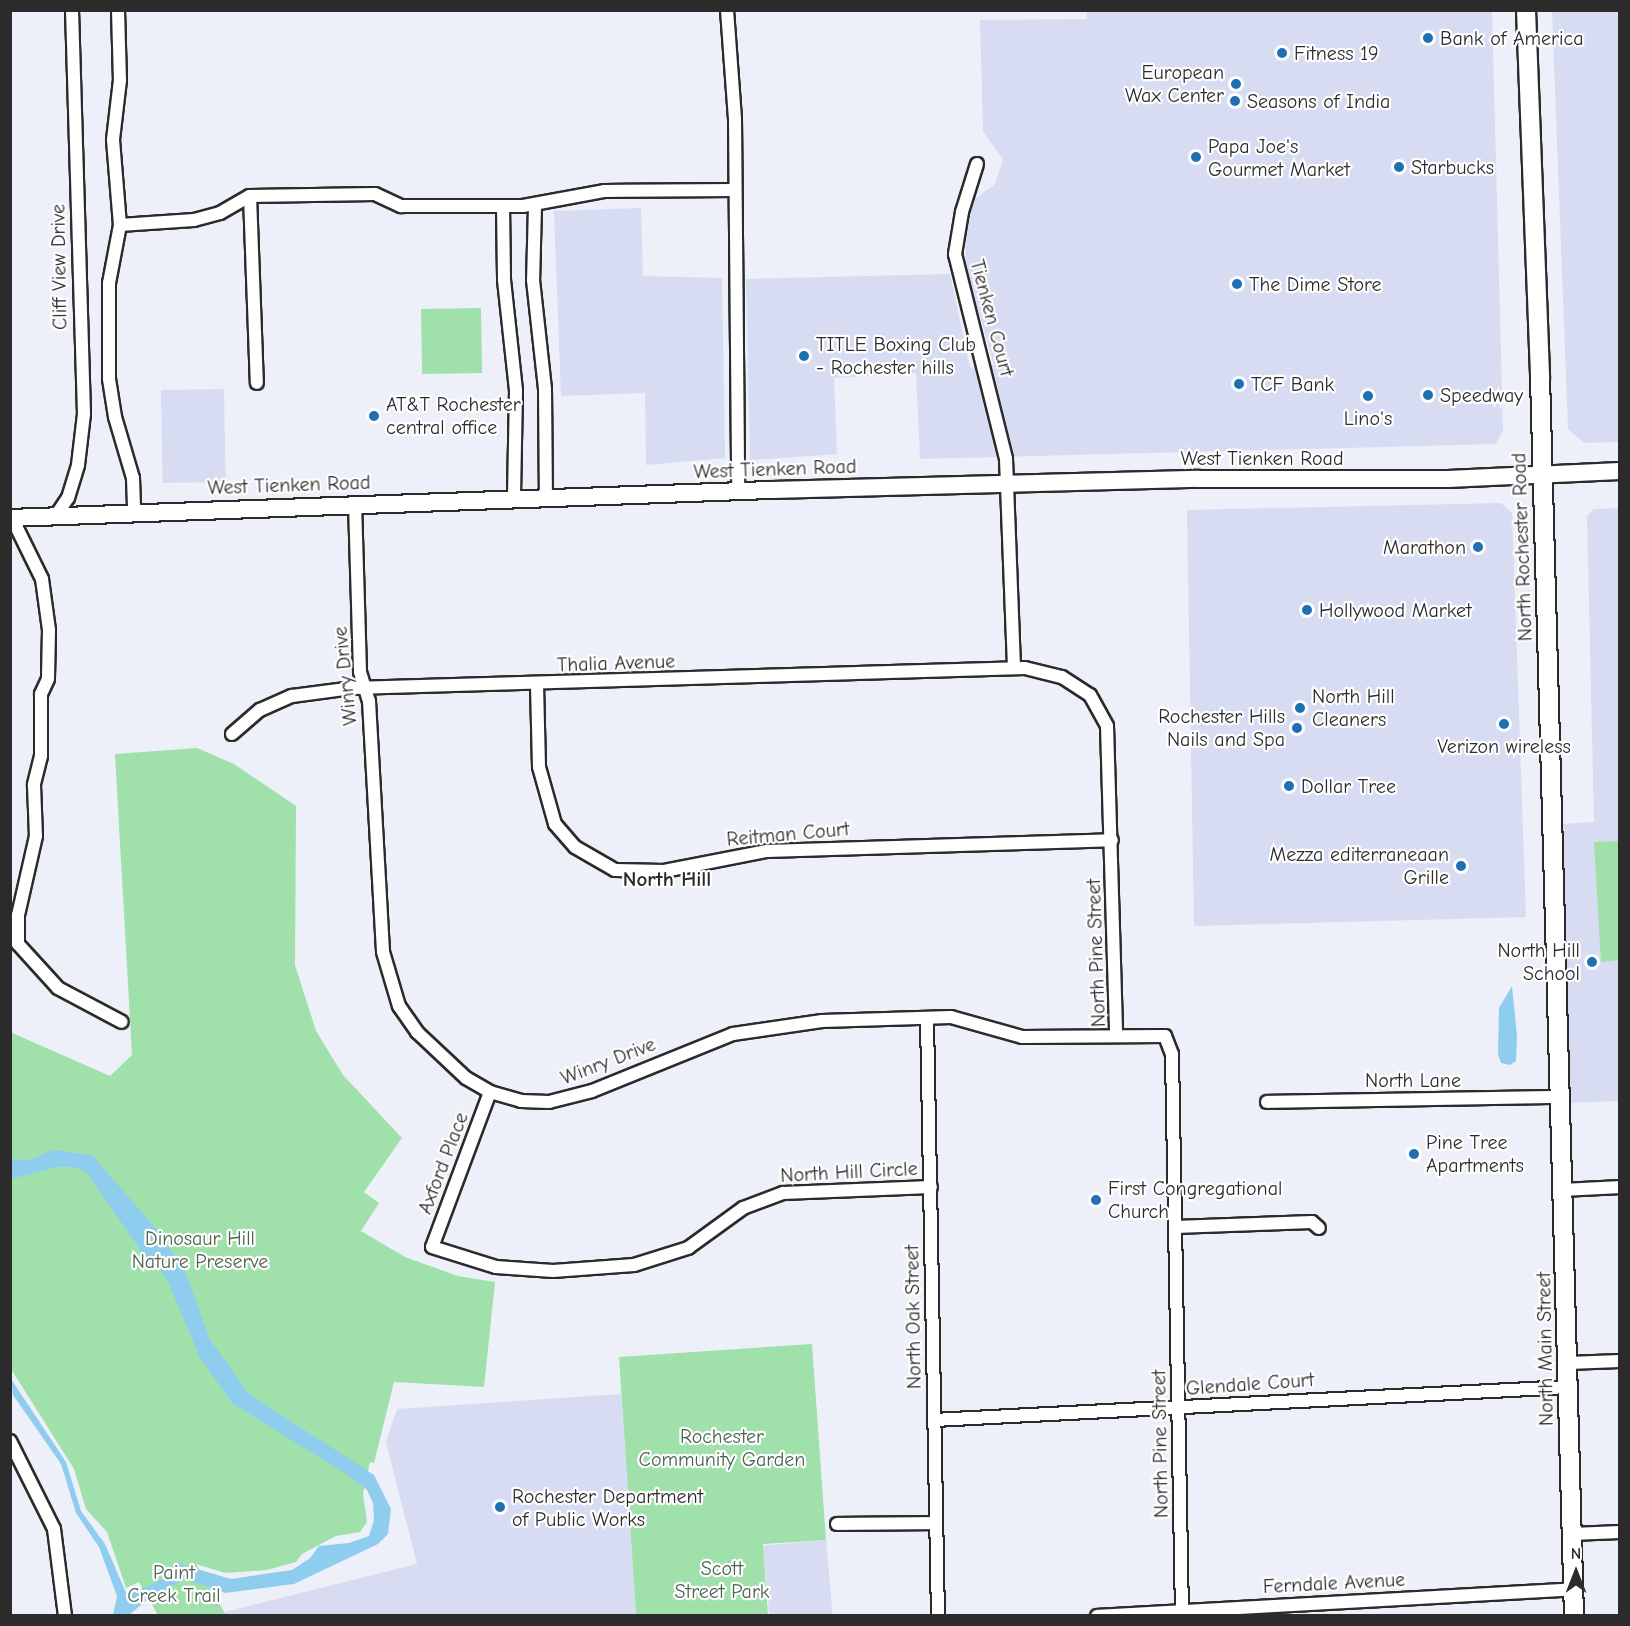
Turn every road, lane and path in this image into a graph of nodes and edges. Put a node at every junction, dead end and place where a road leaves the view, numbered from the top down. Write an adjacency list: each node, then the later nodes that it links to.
1 (72, 10): 20 (street, Cliff View Drive)
2 (118, 10): 10 (street)
3 (727, 10): 6 (street)
4 (1526, 10): 13 (main road, North Rochester Road)
5 (977, 164): 14 (street, Tienken Court)
6 (735, 190): 9 (street); 15 (street)
7 (250, 196): 8 (street); 10 (street); 11 (street)
8 (503, 206): 9 (street); 17 (street)
9 (536, 206): 16 (street)
10 (120, 225): 19 (street)
11 (257, 383)
12 (1620, 471): 13 (main road, West Tienken Road)
13 (1542, 475): 14 (main road, West Tienken Road); 30 (main road, North Rochester Road)
14 (1007, 484): 15 (main road, West Tienken Road); 22 (street)
15 (738, 492): 16 (main road, West Tienken Road)
16 (546, 497): 17 (main road, West Tienken Road)
17 (514, 499): 18 (main road, West Tienken Road)
18 (355, 503): 19 (main road, West Tienken Road); 24 (street, Winry Drive)
19 (134, 512): 20 (main road, West Tienken Road)
20 (55, 517): 21 (main road, West Tienken Road)
21 (11, 518): 28 (street)
22 (1014, 668): 23 (street, Thalia Avenue); 26 (street, North Pine Street)
23 (537, 685): 24 (street, Thalia Avenue); 26 (street, Reitman Court)
24 (364, 687): 25 (street, Thalia Avenue); 31 (street, Winry Drive)
25 (232, 734)
26 (1112, 840): 29 (street, North Pine Street)
27 (927, 1018): 29 (street, Winry Drive); 31 (street, Winry Drive); 33 (street, North Oak Street)
28 (122, 1022)
29 (1116, 1036): 36 (street, North Pine Street)
30 (1558, 1089): 32 (street, North Lane); 35 (main road, North Main Street)
31 (490, 1092): 38 (street, Axford Place)
32 (1268, 1102)
33 (930, 1187): 38 (street, North Hill Circle); 43 (street, North Oak Street)
34 (1620, 1187): 35 (street)
35 (1563, 1190): 40 (main road, North Main Street)
36 (1176, 1227): 37 (street); 42 (street, North Pine Street)
37 (1319, 1228)
38 (432, 1247)
39 (1620, 1361): 40 (street)
40 (1568, 1364): 41 (main road, North Main Street)
41 (1569, 1387): 42 (street, Glendale Court); 48 (main road, North Main Street)
42 (1179, 1408): 43 (street, Glendale Court); 50 (street, North Pine Street)
43 (934, 1420): 45 (street, North Oak Street)
44 (10, 1441): 51 (street)
45 (936, 1523): 46 (street); 52 (street, North Oak Street)
46 (837, 1524)
47 (1620, 1532): 48 (street)
48 (1572, 1534): 49 (main road, North Main Street)
49 (1574, 1589): 50 (street, Ferndale Avenue); 54 (main road, North Main Street)
50 (1182, 1613): 53 (street, Ferndale Avenue)
51 (65, 1616)
52 (938, 1616)
53 (1097, 1616)
54 (1574, 1616)

